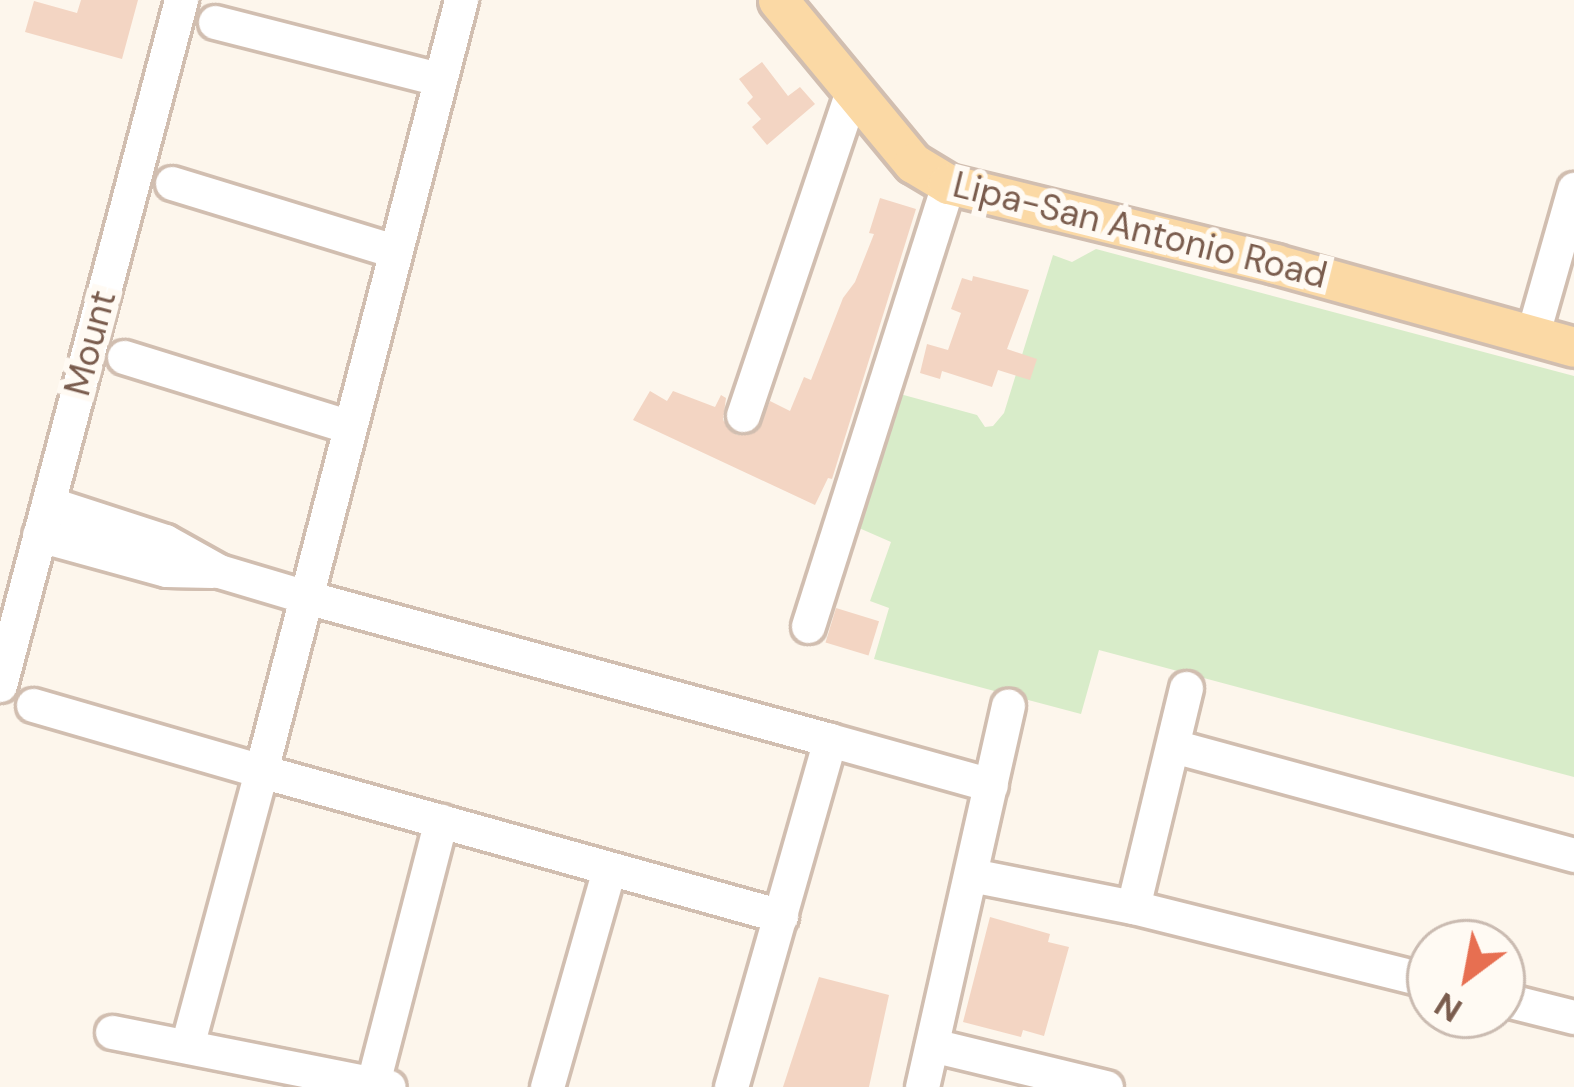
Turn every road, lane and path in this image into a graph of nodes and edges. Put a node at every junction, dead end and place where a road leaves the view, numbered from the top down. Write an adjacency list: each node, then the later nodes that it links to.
1 (181, 0): 16 (street, Mount)
2 (461, 0): 5 (street)
3 (778, 0): 6 (main road, Lipa-San Antonio Road)
4 (215, 22): 5 (street)
5 (439, 79): 10 (street)
6 (851, 94): 8 (main road, Lipa-San Antonio Road); 14 (street)
7 (172, 183): 10 (street)
8 (948, 184): 11 (main road, Lipa-San Antonio Road); 20 (street)
9 (1574, 189): 11 (street)
10 (395, 251): 15 (street)
11 (1533, 333): 12 (main road, Lipa-San Antonio Road)
12 (1574, 346)
13 (124, 357): 15 (street)
14 (743, 415)
15 (347, 426): 19 (street)
16 (49, 502): 17 (street, Mount); 18 (street)
17 (39, 536): 18 (street); 21 (street, Mount)
18 (219, 571): 19 (street)
19 (306, 597): 25 (street); 27 (street)
20 (808, 626)
21 (0, 686)
22 (1186, 688): 26 (street)
23 (33, 705): 27 (street)
24 (1008, 706): 28 (street)
25 (830, 740): 28 (street); 34 (street)
26 (1172, 746): 30 (street); 33 (street)
27 (261, 771): 29 (street); 40 (street)
28 (991, 785): 32 (street)
29 (441, 821): 31 (street); 41 (street)
30 (1574, 855)
31 (609, 868): 34 (street); 42 (street)
32 (971, 875): 33 (street); 39 (street)
33 (1133, 907): 35 (street)
34 (781, 916): 43 (street)
35 (1406, 975)
36 (1526, 1005): 37 (street)
37 (1574, 1016)
38 (112, 1033): 40 (street)
39 (932, 1045): 44 (street); 45 (street)
40 (187, 1046): 41 (street)
41 (381, 1085)
42 (547, 1087)
43 (731, 1087)
44 (922, 1087)
45 (1106, 1087)

